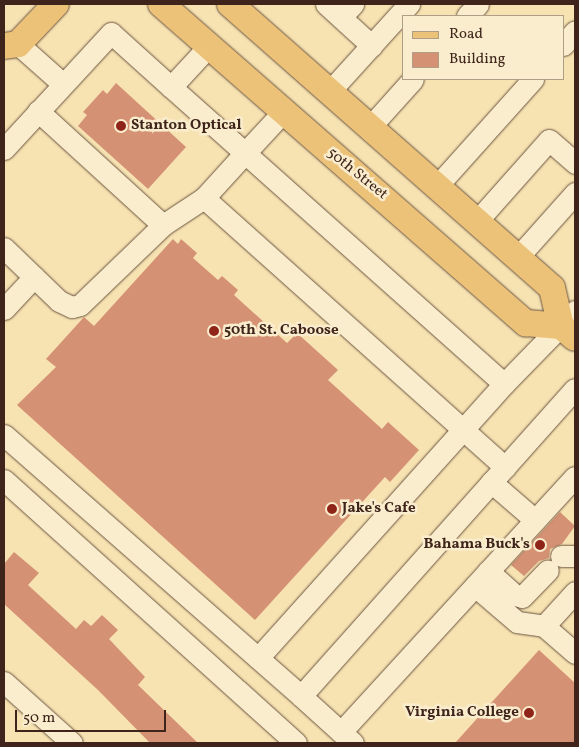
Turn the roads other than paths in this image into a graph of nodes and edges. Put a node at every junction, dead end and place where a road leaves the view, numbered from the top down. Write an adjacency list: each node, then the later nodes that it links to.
1 (56, 4): 10 (main road)
2 (161, 4): 11 (main road, 50th Street)
3 (230, 4): 17 (main road)
4 (409, 4): 12 (street)
5 (478, 4): 7 (street)
6 (340, 8): 12 (street)
7 (468, 15)
8 (575, 31): 9 (street)
9 (564, 44)
10 (11, 45): 15 (street)
11 (209, 46): 16 (street); 19 (main road, 50th Street)
12 (372, 46): 17 (street)
13 (411, 80): 20 (street)
14 (532, 80): 24 (street)
15 (63, 84): 16 (street); 18 (street)
16 (171, 87): 22 (street)
17 (330, 91): 20 (main road)
18 (38, 111): 21 (street); 28 (street)
19 (283, 112): 22 (street); 33 (main road, 50th Street)
20 (370, 127): 24 (main road)
21 (4, 149)
22 (245, 154): 26 (street); 34 (street)
23 (575, 163): 27 (street)
24 (437, 186): 27 (main road)
25 (575, 193): 30 (street)
26 (204, 198): 28 (street); 36 (street)
27 (477, 221): 30 (main road)
28 (163, 225): 31 (street)
29 (4, 248): 31 (street)
30 (518, 257): 33 (main road)
31 (34, 277): 32 (street)
32 (8, 295)
33 (570, 325): 34 (street)
34 (504, 384): 36 (street)
35 (575, 389): 38 (street)
36 (463, 429): 38 (street); 47 (street)
37 (4, 435): 47 (street)
38 (498, 474): 41 (street); 49 (street)
39 (575, 477): 41 (street)
40 (4, 480): 52 (street)
41 (535, 520): 43 (street)
42 (561, 561): 43 (street)
43 (481, 579): 45 (street); 50 (street)
44 (575, 592): 45 (street)
45 (544, 626): 46 (street)
46 (575, 653)
47 (258, 658): 49 (street)
48 (4, 682): 51 (street)
49 (301, 696): 50 (street)
50 (347, 738)
51 (72, 743)
52 (296, 743)

